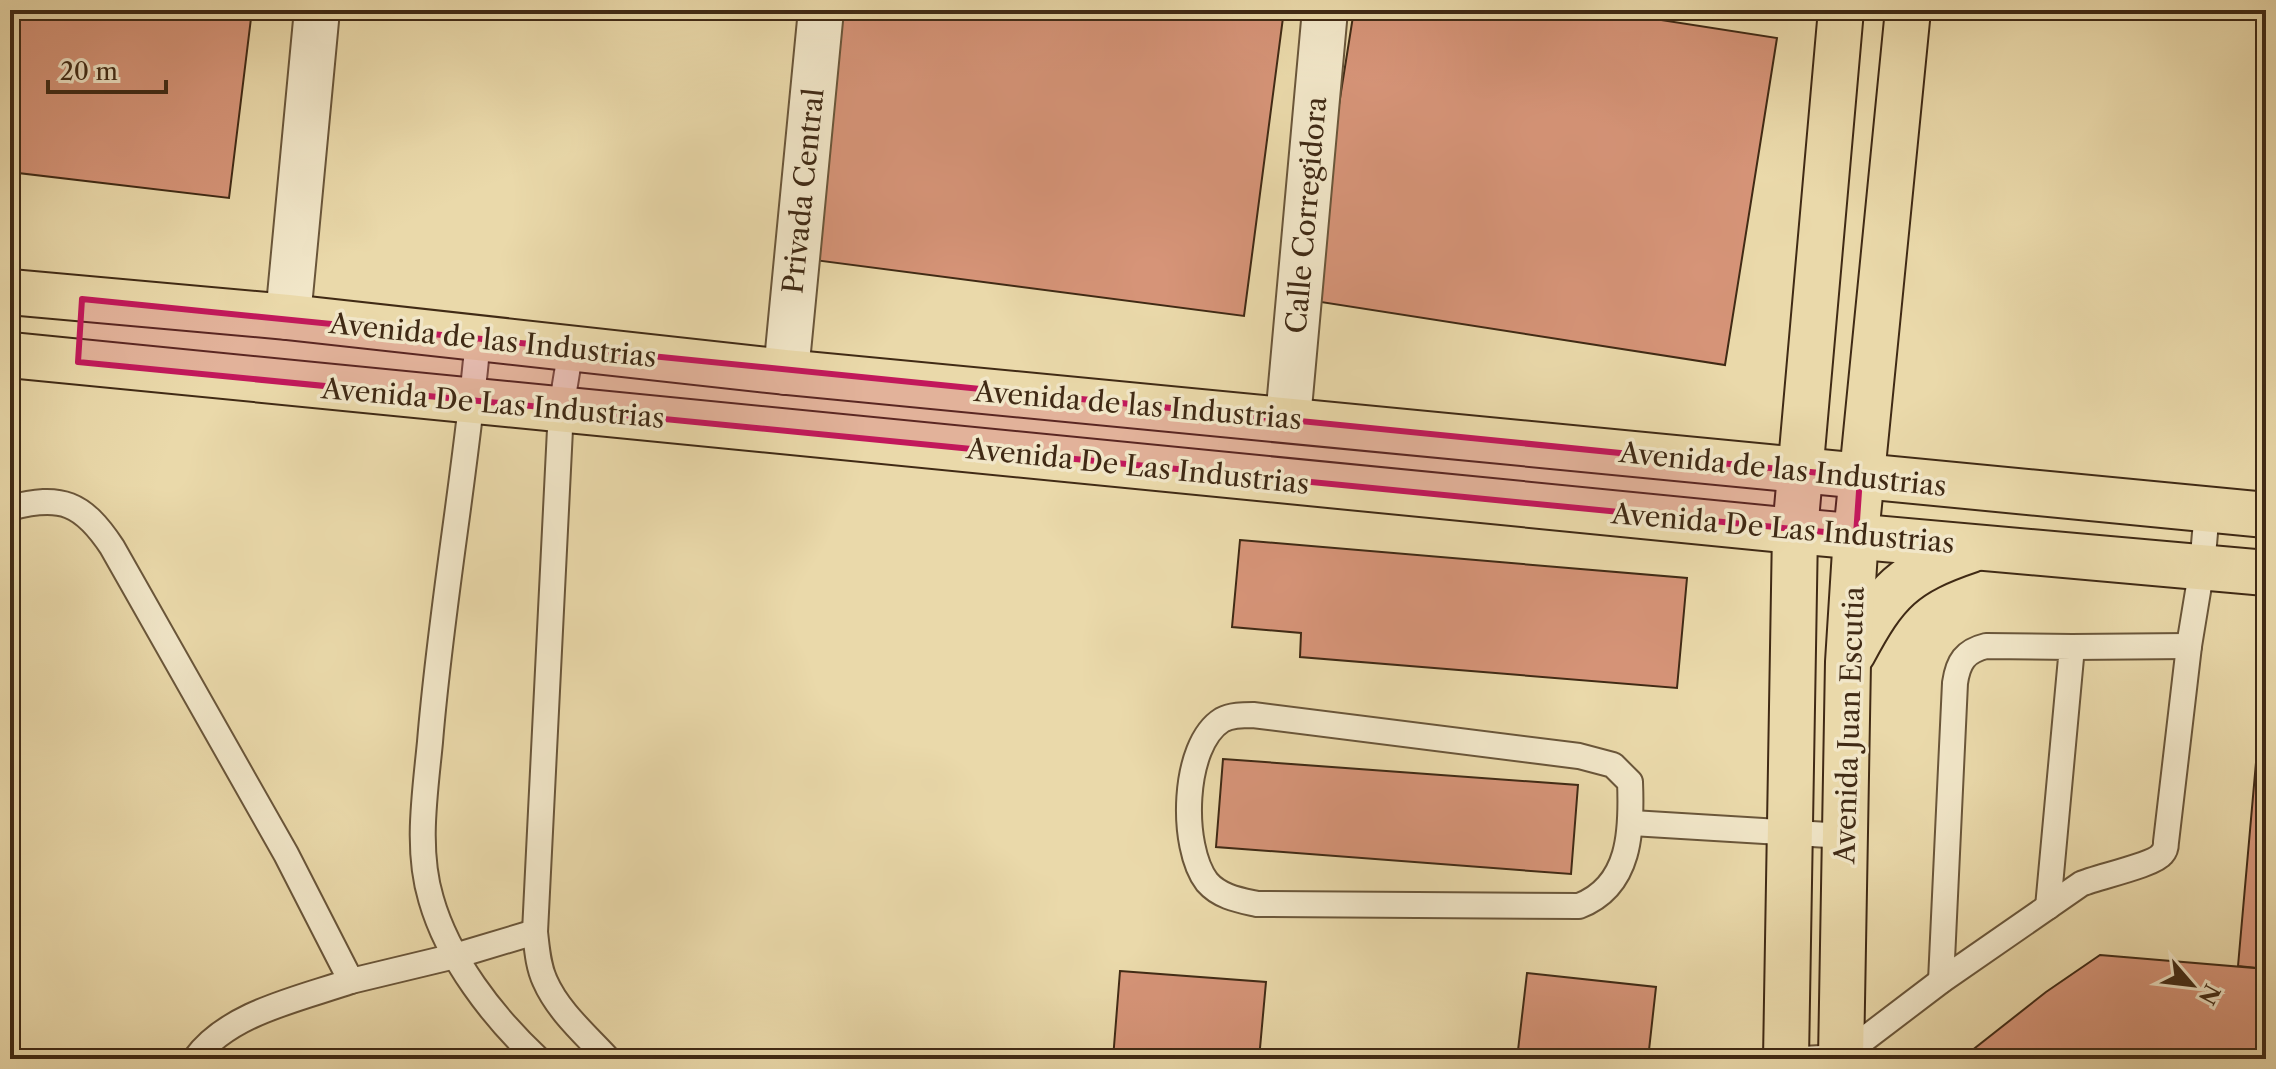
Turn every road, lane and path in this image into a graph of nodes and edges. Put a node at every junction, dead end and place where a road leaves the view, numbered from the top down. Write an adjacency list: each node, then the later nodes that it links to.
1 (317, 10): 8 (street)
2 (821, 10): 13 (street, Privada Central)
3 (1325, 10): 17 (street, Calle Corregidora)
4 (1841, 10): 20 (main road, Avenida Juan Escutia)
5 (1908, 10): 21 (main road, Avenida Juan Escutia)
6 (10, 292): 7 (main road, Avenida de las Industrias)
7 (82, 299): 8 (main road, Avenida de las Industrias); 12 (main road)
8 (288, 317): 9 (main road, Avenida de las Industrias)
9 (478, 339): 10 (main road, Avenida de las Industrias); 15 (lane)
10 (571, 348): 13 (main road, Avenida de las Industrias); 16 (lane)
11 (10, 355): 12 (main road, Avenida De Las Industrias)
12 (78, 362): 15 (main road, Avenida De Las Industrias)
13 (786, 372): 14 (main road, Avenida de las Industrias)
14 (917, 384): 17 (main road, Avenida de las Industrias); 18 (main road)
15 (473, 402): 16 (main road, Avenida De Las Industrias); 39 (lane)
16 (561, 409): 18 (main road, Avenida De Las Industrias); 38 (lane)
17 (1288, 419): 19 (main road, Avenida de las Industrias)
18 (911, 443): 23 (main road, Avenida De Las Industrias)
19 (1582, 449): 20 (main road, Avenida de las Industrias); 23 (main road)
20 (1799, 471): 21 (main road, Avenida de las Industrias); 26 (main road, Avenida Juan Escutia)
21 (1860, 477): 24 (main road, Avenida de las Industrias); 27 (main road, Avenida Juan Escutia)
22 (10, 508): 40 (lane)
23 (1577, 509): 26 (main road, Avenida De Las Industrias)
24 (2207, 510): 25 (main road, Avenida de las Industrias); 29 (lane)
25 (2266, 515)
26 (1795, 531): 27 (main road, Avenida De Las Industrias); 35 (main road, Avenida Juan Escutia)
27 (1856, 535): 28 (main road, Avenida De Las Industrias); 33 (main road, Avenida Juan Escutia)
28 (1984, 546): 29 (main road, Avenida De Las Industrias); 33 (main road)
29 (2202, 567): 30 (main road, Avenida De Las Industrias); 31 (lane)
30 (2266, 573)
31 (2189, 646): 32 (lane); 37 (lane)
32 (2072, 647): 37 (lane); 41 (lane)
33 (1848, 662): 36 (main road, Avenida Juan Escutia)
34 (1632, 823): 34 (lane); 35 (lane)
35 (1789, 834): 36 (lane); 46 (main road, Avenida Juan Escutia)
36 (1845, 836): 42 (main road, Avenida Juan Escutia)
37 (2048, 907): 41 (lane)
38 (535, 932): 39 (lane); 45 (lane)
39 (455, 956): 40 (lane); 44 (lane)
40 (351, 981): 43 (lane)
41 (1941, 981): 42 (lane)
42 (1828, 1058)
43 (195, 1059)
44 (538, 1059)
45 (608, 1059)
46 (1786, 1059)

